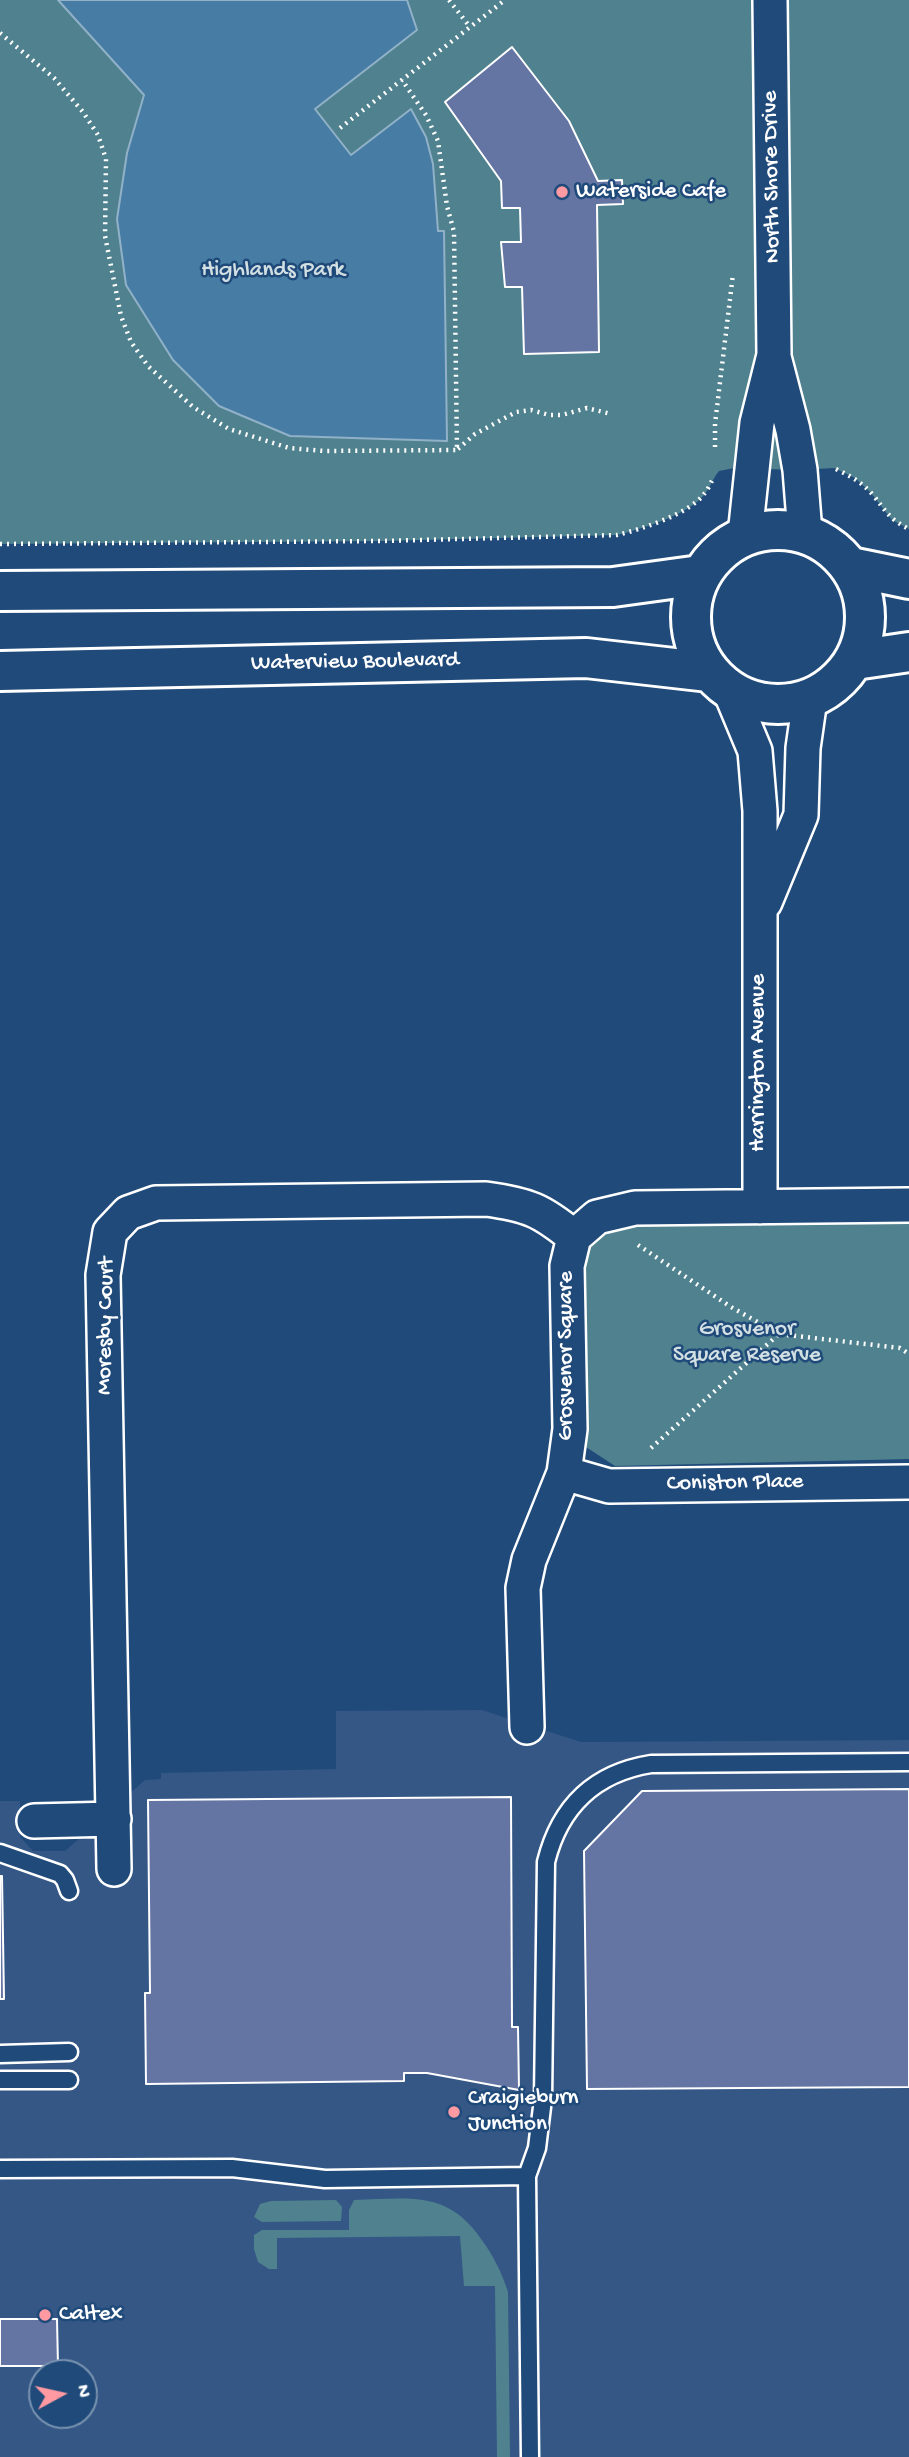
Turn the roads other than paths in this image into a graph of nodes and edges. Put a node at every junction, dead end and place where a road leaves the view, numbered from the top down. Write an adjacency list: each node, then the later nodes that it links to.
1 (770, 0): 2 (street, North Shore Drive)
2 (774, 355): 3 (street, North Shore Drive); 4 (street, North Shore Drive)
3 (805, 533): 4 (street); 5 (street)
4 (745, 535): 6 (street)
5 (851, 567): 7 (street); 10 (street)
6 (700, 575): 8 (street); 12 (street)
7 (909, 579)
8 (0, 591)
9 (909, 652): 10 (street)
10 (855, 660): 13 (street)
11 (0, 671): 12 (street, Waterview Boulevard)
12 (719, 681): 13 (street); 14 (street, Harrington Avenue)
13 (810, 699): 14 (street, Harrington Avenue)
14 (758, 918): 16 (street, Harrington Avenue)
15 (909, 1205): 16 (street)
16 (760, 1208): 17 (street)
17 (585, 1227): 18 (street, Grosvenor Square); 22 (street, Moresby Court)
18 (564, 1473): 19 (street, Coniston Place); 20 (street, Grosvenor Square)
19 (909, 1482)
20 (527, 1727)
21 (909, 1762): 32 (lane)
22 (114, 1819): 23 (street); 25 (street, Moresby Court)
23 (34, 1821)
24 (0, 1853): 26 (lane)
25 (114, 1868)
26 (69, 1891)
27 (69, 2052): 28 (lane)
28 (0, 2054)
29 (0, 2080): 30 (lane)
30 (69, 2080)
31 (0, 2169): 32 (lane)
32 (527, 2176): 33 (lane)
33 (530, 2457)

